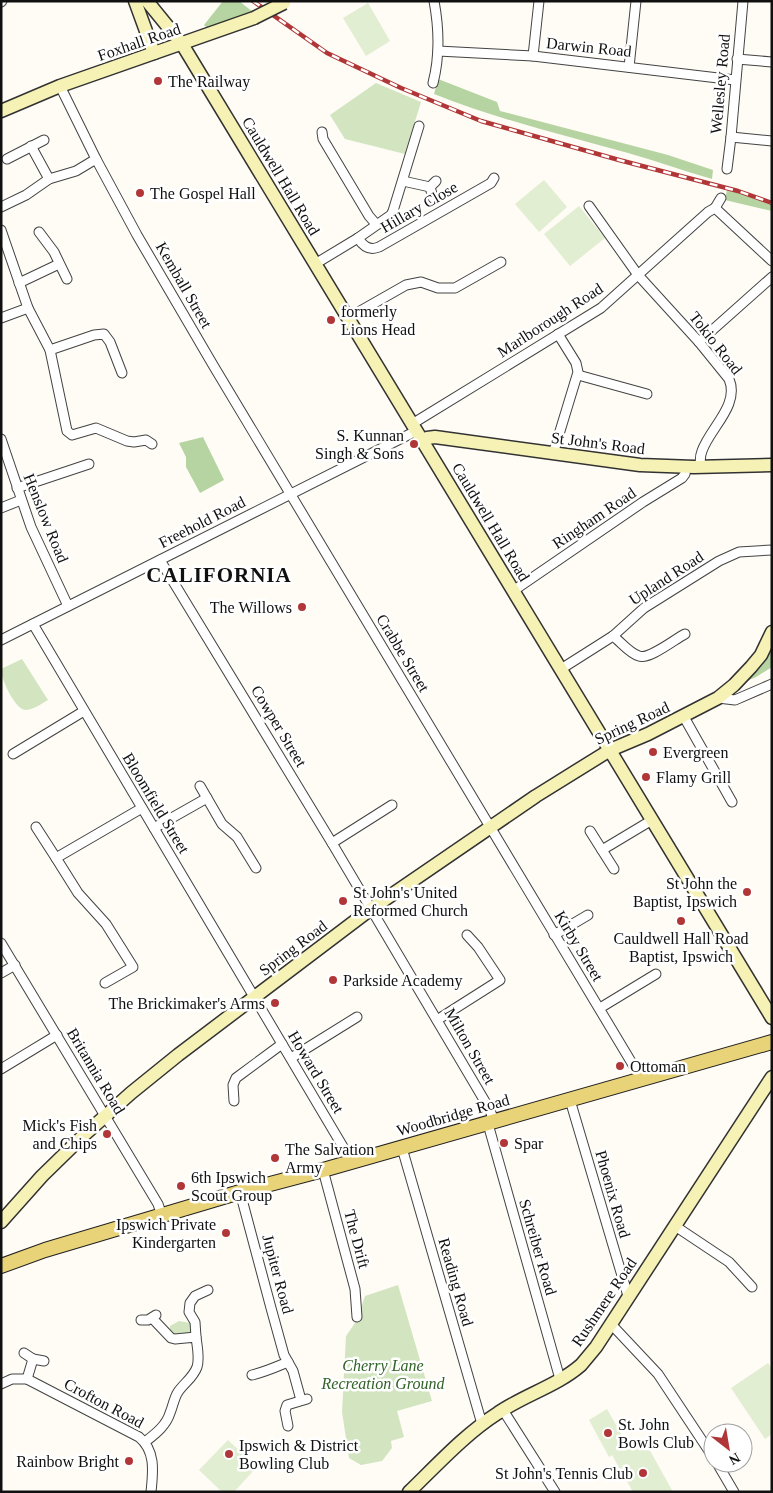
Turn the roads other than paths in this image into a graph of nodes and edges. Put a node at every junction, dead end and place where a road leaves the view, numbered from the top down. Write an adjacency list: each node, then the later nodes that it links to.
1 (135, 1): 10 (street)
2 (147, 1): 8 (street, Cauldwell Hall Road)
3 (434, 1): 9 (street)
4 (540, 1): 11 (street)
5 (636, 1): 14 (street)
6 (743, 1): 12 (street, Wellesley Road)
7 (286, 2): 8 (street, Foxhall Road, bridge)
8 (182, 44): 10 (street, Foxhall Road); 43 (street, Cauldwell Hall Road)
9 (438, 51): 11 (street, Darwin Road); 16 (street)
10 (154, 53): 17 (street, Foxhall Road)
11 (533, 56): 14 (street, Darwin Road)
12 (737, 59): 13 (street); 15 (street, Wellesley Road)
13 (772, 62)
14 (629, 67): 15 (street, Darwin Road)
15 (735, 80): 21 (street, Wellesley Road)
16 (433, 83)
17 (60, 86): 18 (street, Foxhall Road); 26 (street, Kemball Street)
18 (1, 111)
19 (419, 126): 30 (street)
20 (322, 132): 36 (street)
21 (731, 137): 23 (street); 27 (street, Wellesley Road)
22 (44, 140): 24 (street)
23 (772, 141)
24 (31, 146): 25 (street); 29 (street)
25 (7, 159)
26 (96, 160): 29 (street); 66 (street, Kemball Street)
27 (727, 169)
28 (494, 178): 39 (street, Hillary Close)
29 (49, 179): 33 (street)
30 (402, 181): 31 (street); 36 (street)
31 (433, 198)
32 (721, 198): 35 (street)
33 (1, 206)
34 (589, 206): 44 (street, Tokio Road)
35 (715, 208): 40 (street); 44 (street, Marlborough Road)
36 (376, 224): 39 (street)
37 (1, 230): 47 (street)
38 (39, 232): 42 (street)
39 (358, 238): 43 (street)
40 (772, 261)
41 (501, 262): 50 (street)
42 (59, 264): 46 (street); 47 (street)
43 (315, 264): 50 (street, Cauldwell Hall Road)
44 (638, 275): 51 (street, Marlborough Road); 52 (street, Tokio Road)
45 (772, 277): 52 (street)
46 (67, 279)
47 (18, 282): 48 (street)
48 (28, 308): 49 (street); 53 (street)
49 (1, 318)
50 (348, 318): 57 (street, Cauldwell Hall Road)
51 (558, 334): 55 (street); 57 (street, Marlborough Road)
52 (699, 342): 64 (street, Tokio Road)
53 (50, 350): 54 (street); 59 (street)
54 (122, 373)
55 (578, 375): 56 (street); 60 (street)
56 (647, 394)
57 (417, 432): 60 (street, St John's Road); 66 (street, Freehold Road); 71 (street, Cauldwell Hall Road)
58 (1, 439): 65 (street, Henslow Road)
59 (152, 444)
60 (553, 454): 63 (street, St John's Road)
61 (89, 464): 65 (street)
62 (772, 465): 64 (street, St John's Road)
63 (686, 467): 64 (street, St John's Road); 71 (street, Ringham Road)
64 (700, 467)
65 (17, 488): 67 (street, Henslow Road)
66 (291, 495): 70 (street, Freehold Road); 93 (street, Crabbe Street)
67 (21, 500): 68 (street); 72 (street, Henslow Road)
68 (1, 508)
69 (772, 550): 76 (street, Upland Road)
70 (160, 560): 72 (street, Freehold Road); 96 (street, Cowper Street)
71 (513, 590): 78 (street, Cauldwell Hall Road)
72 (68, 606): 73 (street, Freehold Road)
73 (33, 624): 77 (street, Freehold Road); 82 (street, Bloomfield Street)
74 (772, 632): 81 (street, Spring Road)
75 (685, 634): 76 (street)
76 (613, 636): 78 (street, Upland Road)
77 (1, 640)
78 (561, 669): 84 (street, Cauldwell Hall Road)
79 (772, 678): 80 (street)
80 (769, 685): 81 (street)
81 (718, 698): 83 (street, Spring Road)
82 (84, 711): 85 (street); 90 (street, Bloomfield Street)
83 (684, 717): 84 (street, Spring Road); 88 (street)
84 (610, 750): 91 (street, Cauldwell Hall Road); 93 (street, Spring Road)
85 (14, 754)
86 (200, 786): 87 (street)
87 (207, 798): 94 (street); 99 (street)
88 (732, 802)
89 (392, 805): 96 (street)
90 (142, 808): 94 (street, Bloomfield Street); 98 (street)
91 (652, 820): 97 (street); 115 (street, Cauldwell Hall Road)
92 (36, 826): 98 (street)
93 (490, 827): 101 (street, Spring Road); 104 (street, Kirby Street)
94 (154, 828): 112 (street, Bloomfield Street)
95 (590, 831): 97 (street)
96 (332, 843): 101 (street, Cowper Street)
97 (602, 850): 100 (street)
98 (56, 858): 107 (street)
99 (256, 868)
100 (614, 870)
101 (370, 910): 112 (street, Spring Road); 116 (street, Milton Street)
102 (588, 915): 104 (street)
103 (467, 935): 116 (street)
104 (554, 935): 113 (street, Kirby Street)
105 (1, 943): 106 (street, Britannia Road)
106 (15, 965): 108 (street); 117 (street, Britannia Road)
107 (133, 968): 110 (street); 111 (street)
108 (1, 973)
109 (656, 974): 113 (street)
110 (139, 976)
111 (105, 984)
112 (255, 997): 119 (street, Howard Street); 126 (street, Spring Road)
113 (600, 1008): 122 (street, Kirby Street)
114 (357, 1017): 120 (street)
115 (772, 1018)
116 (437, 1020): 127 (street, Milton Street)
117 (57, 1035): 121 (street); 126 (street, Britannia Road)
118 (772, 1042): 122 (main road, Woodbridge Road)
119 (282, 1044): 120 (street, Howard Street); 125 (street)
120 (291, 1058): 129 (street, Howard Street)
121 (1, 1069)
122 (642, 1080): 124 (main road, Woodbridge Road)
123 (770, 1082): 134 (street, Rushmere Road)
124 (570, 1100): 127 (main road, Woodbridge Road); 138 (street, Phoenix Road)
125 (234, 1101)
126 (105, 1116): 132 (street, Britannia Road); 133 (street, Spring Road)
127 (491, 1123): 128 (main road, Woodbridge Road); 149 (street, Schreiber Road)
128 (402, 1148): 129 (main road, Woodbridge Road); 152 (street, Reading Road)
129 (352, 1162): 130 (main road, Woodbridge Road)
130 (323, 1170): 131 (main road, Woodbridge Road); 139 (street, The Drift)
131 (240, 1192): 132 (main road, Woodbridge Road); 146 (street, Jupiter Road)
132 (162, 1216): 135 (main road, Woodbridge Road)
133 (1, 1222)
134 (674, 1226): 136 (street); 138 (street, Rushmere Road)
135 (1, 1266)
136 (752, 1287)
137 (208, 1290): 142 (street)
138 (628, 1296): 141 (street, Rushmere Road)
139 (356, 1317)
140 (141, 1320): 142 (street)
141 (610, 1324): 149 (street, Rushmere Road); 155 (street)
142 (196, 1337): 154 (street)
143 (24, 1353): 144 (street)
144 (33, 1360): 145 (street); 148 (street)
145 (44, 1362)
146 (288, 1362): 147 (street); 153 (street, Jupiter Road)
147 (252, 1375)
148 (27, 1379): 150 (street); 154 (street, Crofton Road)
149 (560, 1380): 151 (street, Rushmere Road)
150 (1, 1384)
151 (503, 1410): 152 (street, Rushmere Road); 159 (street)
152 (482, 1424): 158 (street, Rushmere Road)
153 (288, 1426)
154 (145, 1442): 157 (street, Crofton Road)
155 (703, 1442)
156 (723, 1473): 160 (street)
157 (151, 1492)
158 (409, 1492)
159 (555, 1492)
160 (734, 1492)

